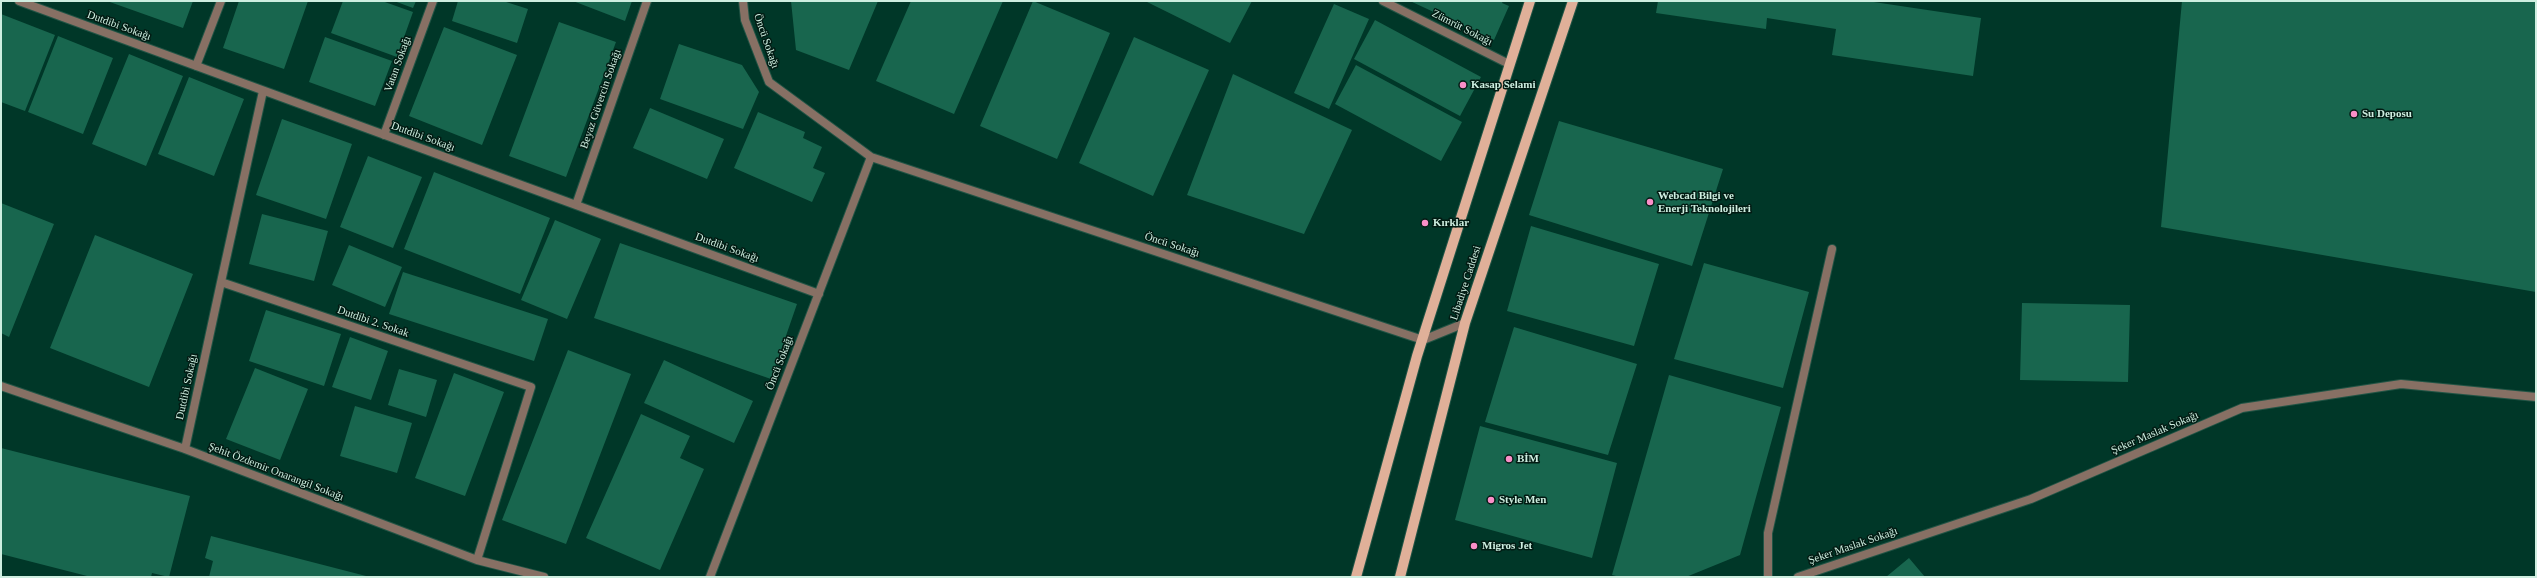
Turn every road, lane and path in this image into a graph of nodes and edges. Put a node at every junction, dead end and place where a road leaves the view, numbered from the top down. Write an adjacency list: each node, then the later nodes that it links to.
1 (19, 1): 10 (street, Dutdibi Sokağı)
2 (221, 1): 10 (street)
3 (433, 1): 12 (street, Vatan Sokağı)
4 (646, 1): 14 (street, Beyaz Güvercin Sokağı)
5 (743, 1): 13 (street, Öncü Sokağı)
6 (1383, 1): 9 (street, Zümrüt Sokağı)
7 (1530, 1): 9 (main road)
8 (1573, 1): 18 (main road, Libadiye Caddesi)
9 (1509, 64): 19 (main road)
10 (196, 66): 11 (street, Dutdibi Sokağı)
11 (263, 91): 12 (street, Dutdibi Sokağı); 16 (street)
12 (384, 135): 14 (street, Dutdibi Sokağı)
13 (871, 157): 17 (street, Öncü Sokağı); 19 (street, Öncü Sokağı)
14 (576, 205): 17 (street, Dutdibi Sokağı)
15 (1832, 249): 28 (street)
16 (221, 282): 22 (street, Dutdibi Sokağı); 23 (street, Dutdibi 2. Sokak)
17 (819, 294): 25 (street, Öncü Sokağı)
18 (1466, 323): 19 (street); 27 (main road, Libadiye Caddesi)
19 (1423, 340): 26 (main road)
20 (1, 386): 22 (street, Şehit Özdemir Onarangil Sokağı)
21 (2536, 398): 29 (street, Şeker Maslak Sokağı)
22 (186, 450): 23 (street, Şehit Özdemir Onarangil Sokağı)
23 (477, 560): 24 (street, Şehit Özdemir Onarangil Sokağı)
24 (544, 577)
25 (710, 577)
26 (1356, 577)
27 (1400, 577)
28 (1768, 577)
29 (1798, 577)

